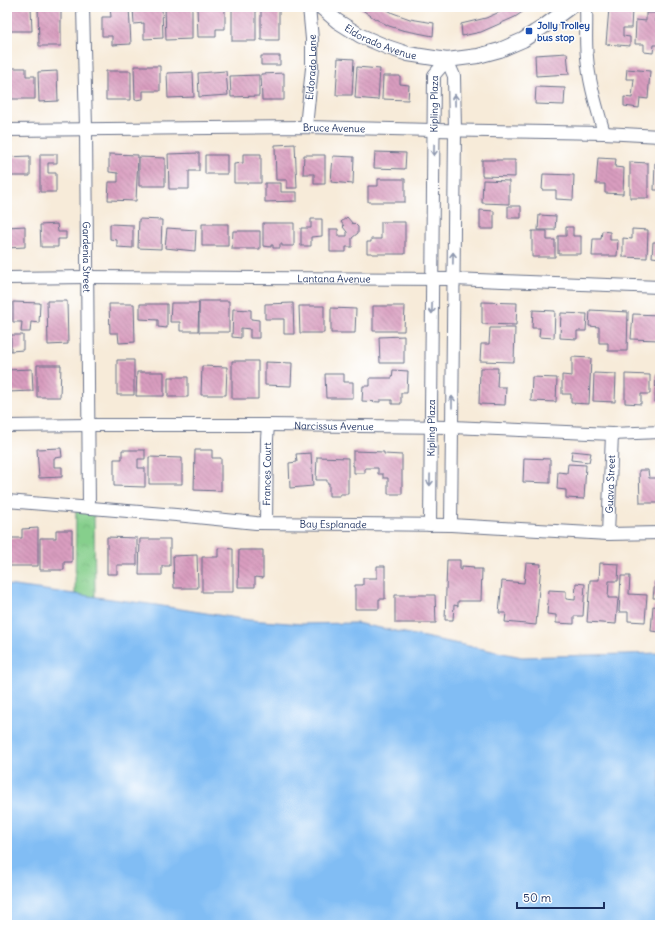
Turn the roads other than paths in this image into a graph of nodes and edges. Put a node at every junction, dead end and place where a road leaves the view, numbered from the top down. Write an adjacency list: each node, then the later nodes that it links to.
1 (83, 7): 8 (street, Gardenia Street)
2 (309, 7): 7 (street, Eldorado Lane)
3 (321, 7): 6 (street, Eldorado Avenue)
4 (570, 7): 6 (street, Eldorado Avenue)
5 (586, 7): 12 (street)
6 (447, 60): 10 (street, Kipling Plaza); 11 (street, Kipling Plaza, one-way to 6)
7 (306, 126): 8 (street, Bruce Avenue); 10 (street, Bruce Avenue)
8 (86, 128): 9 (street, Bruce Avenue); 14 (street, Gardenia Street)
9 (7, 130)
10 (434, 130): 11 (street, Bruce Avenue); 16 (street, Kipling Plaza, one-way to 16)
11 (455, 131): 12 (street, Bruce Avenue); 17 (street, Kipling Plaza, one-way to 11)
12 (604, 133): 13 (street, Bruce Avenue)
13 (660, 136)
14 (87, 277): 15 (street, Lantana Avenue); 16 (street, Lantana Avenue); 19 (street, Gardenia Street)
15 (7, 278)
16 (432, 278): 17 (street, Lantana Avenue); 22 (street, Kipling Plaza, one-way to 22)
17 (453, 279): 18 (street, Lantana Avenue); 23 (street, Kipling Plaza, one-way to 17)
18 (660, 287)
19 (89, 425): 20 (street, Narcissus Avenue); 21 (street, Narcissus Avenue); 27 (street, Gardenia Street)
20 (268, 425): 22 (street, Narcissus Avenue); 28 (street, Frances Court)
21 (7, 426)
22 (430, 427): 23 (street, Narcissus Avenue); 29 (street, Kipling Plaza, one-way to 29)
23 (452, 427): 25 (street, Narcissus Avenue); 30 (street, Kipling Plaza)
24 (660, 432): 25 (street, Narcissus Avenue)
25 (612, 434): 32 (street, Guava Street)
26 (7, 501): 27 (street, Bay Esplanade)
27 (89, 508): 28 (street, Bay Esplanade)
28 (266, 523): 29 (street, Bay Esplanade)
29 (430, 525): 30 (street, Bay Esplanade)
30 (451, 525): 32 (street, Bay Esplanade)
31 (660, 533): 32 (street, Bay Esplanade)
32 (608, 534)

